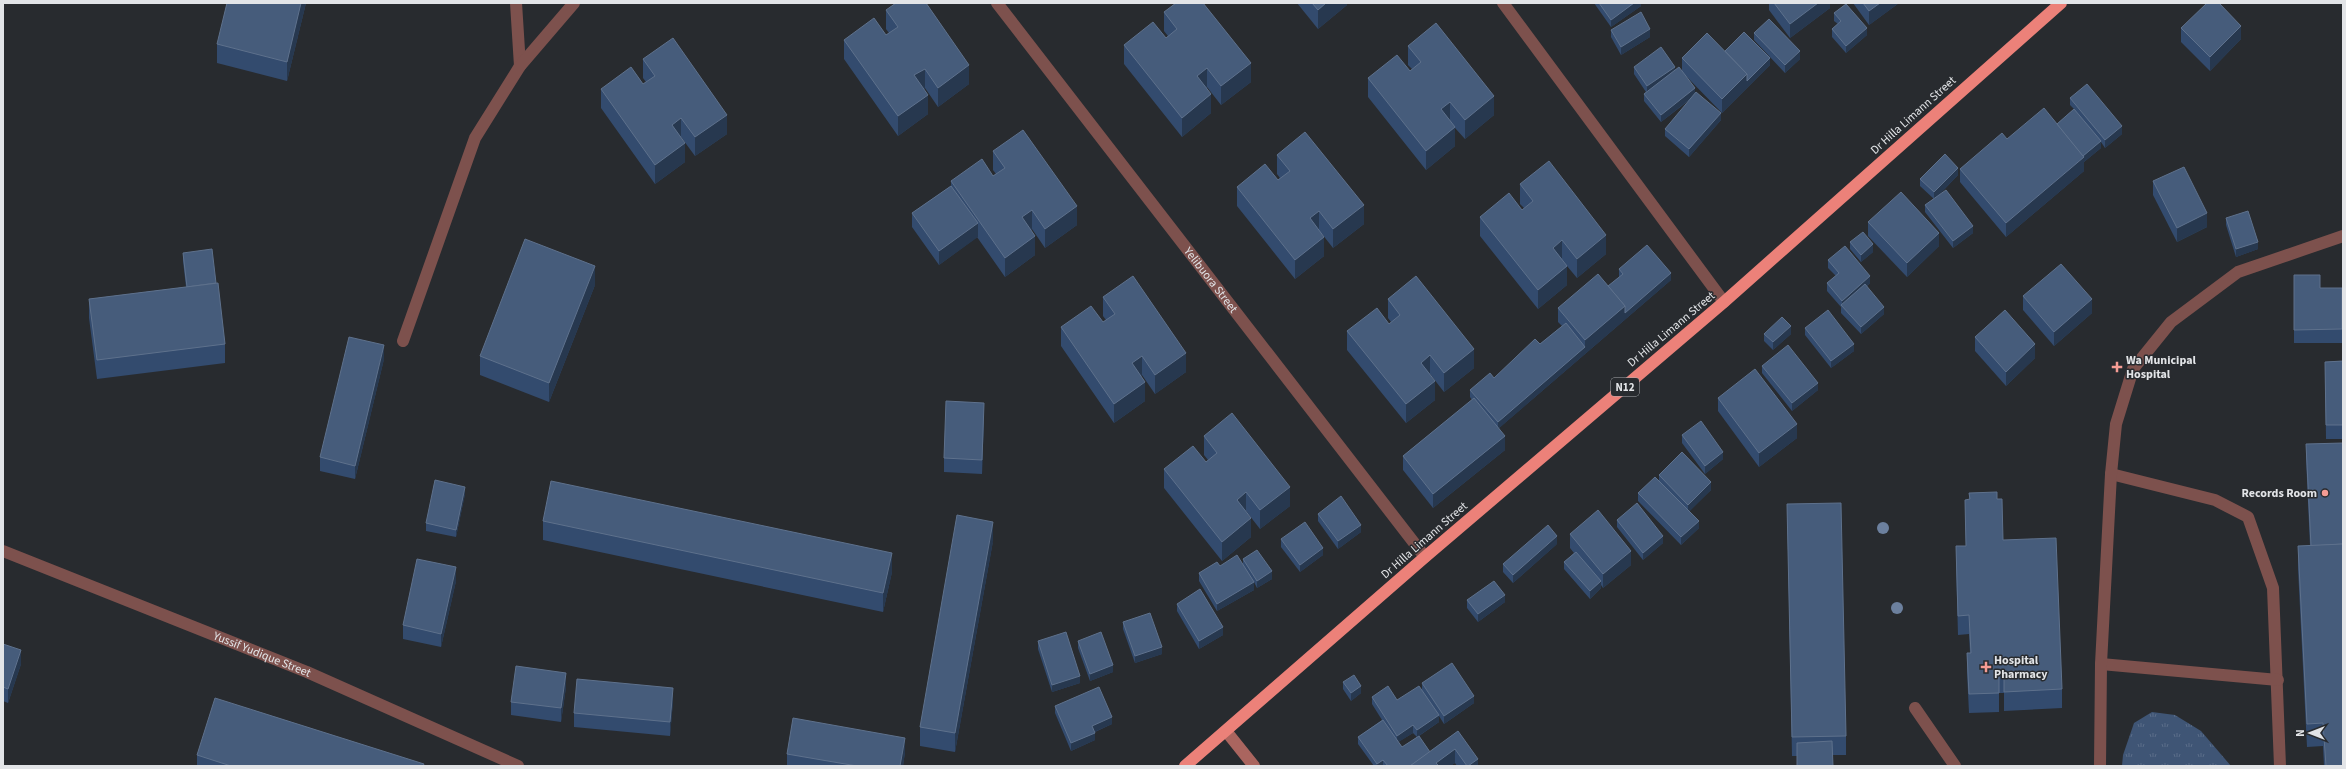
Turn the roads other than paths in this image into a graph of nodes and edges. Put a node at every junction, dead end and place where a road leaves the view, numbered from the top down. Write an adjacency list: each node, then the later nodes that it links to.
1 (516, 3): 6 (street)
2 (574, 3): 6 (street)
3 (997, 3): 12 (street, Yelibuora Street)
4 (1503, 3): 8 (street)
5 (2061, 3): 8 (highway, Dr Hilla Limann Street / N12)
6 (520, 66): 9 (street)
7 (2343, 236): 10 (street)
8 (1724, 302): 12 (highway, Dr Hilla Limann Street / N12)
9 (403, 341)
10 (2110, 474): 13 (street); 14 (street)
11 (3, 551): 17 (street, Yussif Yudique Street)
12 (1425, 557): 16 (highway, Dr Hilla Limann Street / N12)
13 (2101, 664): 14 (street); 21 (street)
14 (2278, 680): 22 (street)
15 (1915, 708): 20 (street)
16 (1226, 731): 18 (highway, Dr Hilla Limann Street / N12); 19 (street)
17 (518, 766)
18 (1185, 766)
19 (1254, 766)
20 (1955, 766)
21 (2100, 766)
22 (2280, 766)

